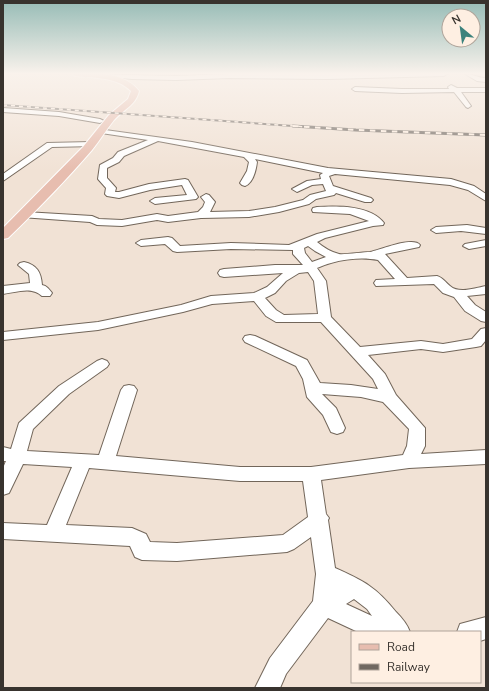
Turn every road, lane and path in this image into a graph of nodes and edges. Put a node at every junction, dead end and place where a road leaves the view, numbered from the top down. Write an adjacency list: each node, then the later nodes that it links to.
1 (126, 106): 4 (main road)
2 (3, 110): 3 (street)
3 (100, 121)
4 (101, 131): 5 (street); 6 (main road)
5 (158, 139): 7 (street); 16 (street)
6 (91, 144): 9 (street); 18 (main road)
7 (247, 155): 8 (street); 10 (street)
8 (328, 171): 11 (street); 14 (street)
9 (3, 178)
10 (245, 183)
11 (327, 184): 12 (street); 15 (street); 19 (street)
12 (297, 190)
13 (206, 197): 19 (street)
14 (486, 198)
15 (368, 200)
16 (155, 201)
17 (317, 210): 23 (street)
18 (25, 215): 19 (street); 22 (main road)
19 (201, 215)
20 (436, 230): 21 (street)
21 (486, 231)
22 (3, 235)
23 (309, 241): 27 (street); 30 (street)
24 (141, 243): 27 (street)
25 (486, 243): 28 (street)
26 (415, 245): 29 (street)
27 (298, 246): 32 (street)
28 (469, 246)
29 (372, 256): 30 (street); 35 (street)
30 (339, 258): 32 (street)
31 (24, 265): 37 (street)
32 (310, 266): 33 (street); 41 (street)
33 (296, 270): 34 (street); 40 (street)
34 (224, 273)
35 (404, 282): 36 (street); 39 (street)
36 (380, 283)
37 (3, 290)
38 (486, 290): 39 (street)
39 (458, 294): 42 (street)
40 (257, 297): 41 (street); 44 (street)
41 (325, 318): 46 (street)
42 (486, 318)
43 (486, 332): 46 (street)
44 (3, 336)
45 (250, 339): 48 (street)
46 (358, 352): 50 (street)
47 (102, 364): 52 (street)
48 (313, 388): 50 (street); 51 (street)
49 (129, 390): 56 (street)
50 (389, 398): 55 (street)
51 (337, 428)
52 (10, 456): 54 (street); 58 (street)
53 (486, 457): 55 (street)
54 (83, 461): 56 (street); 61 (street)
55 (409, 461): 57 (street)
56 (105, 462): 57 (street)
57 (311, 474): 59 (street)
58 (3, 488)
59 (319, 518): 61 (street); 62 (street)
60 (3, 531): 61 (street)
61 (53, 533)
62 (326, 574): 63 (street); 64 (street)
63 (355, 586): 64 (street); 67 (street)
64 (324, 605): 66 (street); 69 (street)
65 (486, 628): 68 (street)
66 (391, 631)
67 (398, 631)
68 (472, 631)
69 (267, 688)

